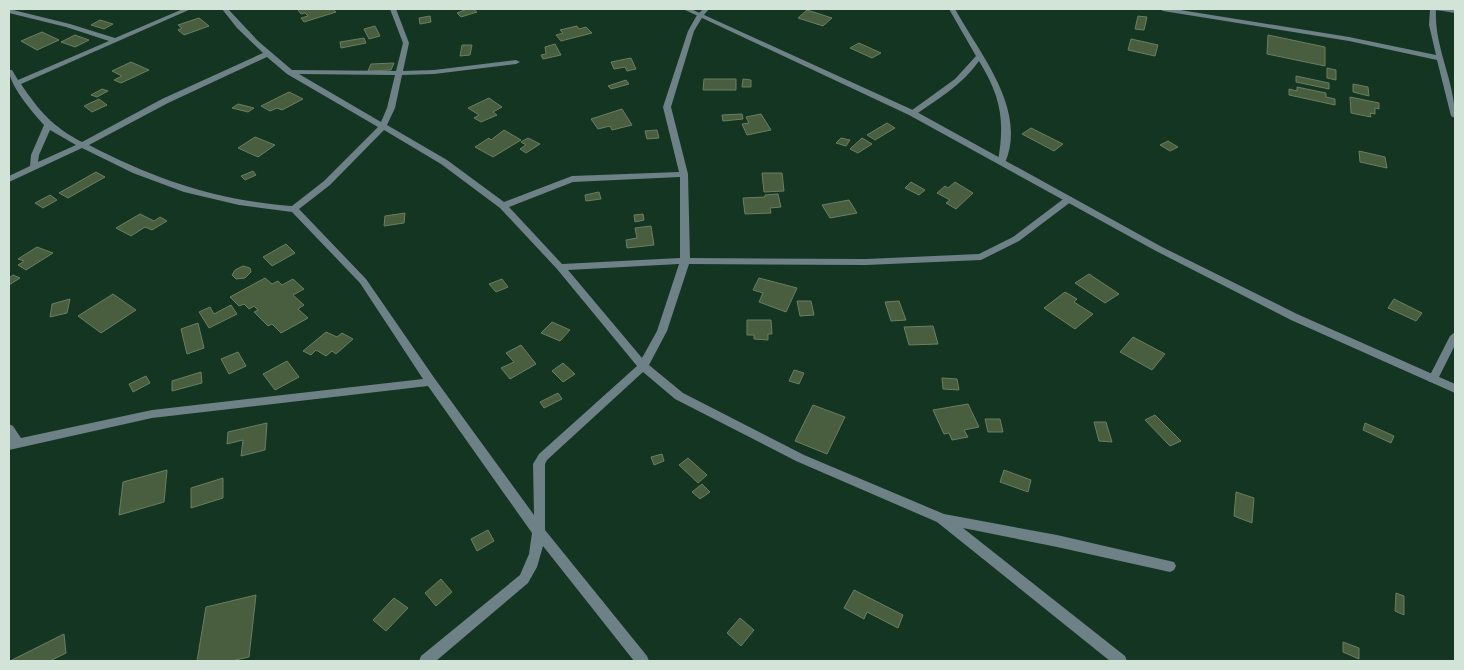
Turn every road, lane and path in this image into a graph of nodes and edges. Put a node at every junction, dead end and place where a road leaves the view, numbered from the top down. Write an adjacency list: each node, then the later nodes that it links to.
1 (188, 9): 12 (street)
2 (225, 9): 13 (street)
3 (393, 9): 19 (street)
4 (686, 9): 10 (street)
5 (952, 9): 14 (street)
6 (1163, 9): 15 (street)
7 (1433, 9): 15 (street)
8 (1438, 9): 9 (street)
9 (1455, 11)
10 (703, 12): 21 (street); 28 (street)
11 (11, 13): 12 (street)
12 (114, 40): 20 (street)
13 (267, 54): 18 (street); 25 (street)
14 (980, 55): 21 (street); 26 (street)
15 (1439, 58): 22 (street)
16 (516, 62): 19 (street)
17 (9, 72): 20 (street)
18 (290, 72): 19 (street); 24 (street)
19 (400, 73): 24 (street)
20 (17, 83): 23 (street)
21 (912, 113): 26 (street)
22 (1455, 116)
23 (48, 124): 25 (street); 27 (street)
24 (382, 127): 31 (street); 32 (street)
25 (82, 145): 27 (street); 32 (street)
26 (1002, 161): 30 (street)
27 (34, 168): 29 (street)
28 (684, 174): 31 (street); 33 (street)
29 (9, 179)
30 (1069, 200): 33 (street); 37 (street)
31 (503, 206): 34 (street)
32 (294, 209): 38 (street)
33 (684, 261): 34 (street); 36 (street)
34 (560, 267): 36 (street)
35 (1455, 336): 37 (street)
36 (642, 366): 42 (street); 43 (street)
37 (1433, 380): 39 (street)
38 (431, 382): 41 (street); 43 (street)
39 (1455, 389)
40 (9, 428): 41 (street)
41 (13, 444)
42 (941, 518): 44 (street); 47 (street)
43 (539, 532): 45 (street); 46 (street)
44 (1170, 566)
45 (426, 661)
46 (642, 661)
47 (1120, 661)

